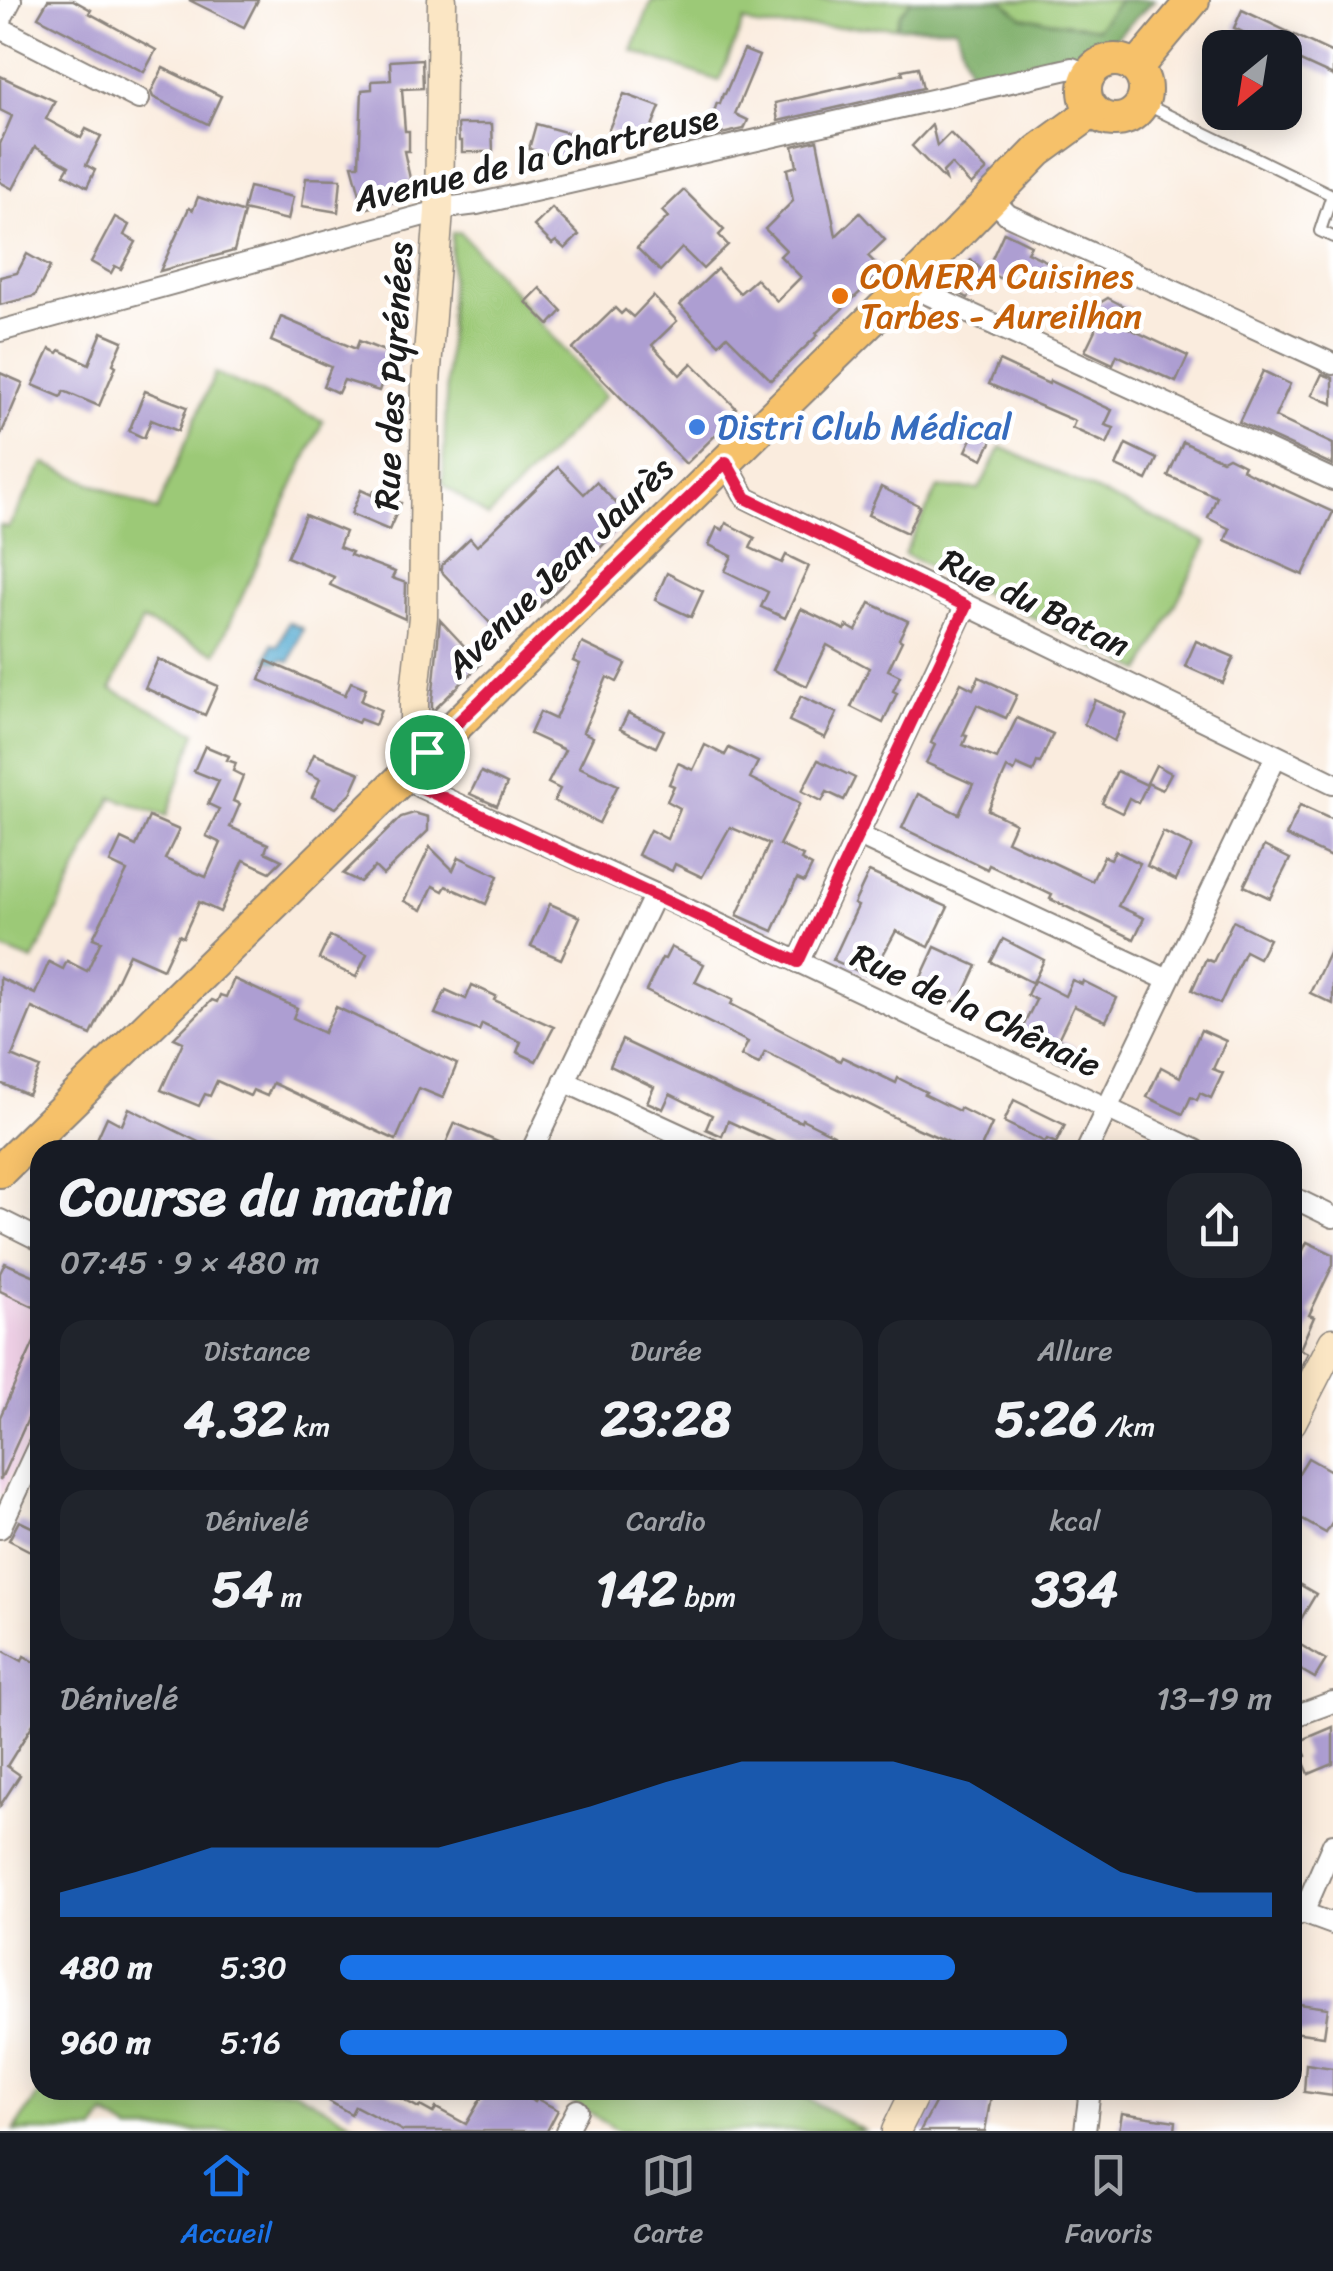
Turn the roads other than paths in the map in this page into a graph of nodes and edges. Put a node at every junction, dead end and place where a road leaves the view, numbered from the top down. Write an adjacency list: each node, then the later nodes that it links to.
1 (10, 0): 4 (street)
2 (442, 0): 11 (street, Rue des Pyrénées)
3 (1193, 0): 5 (main road)
4 (0, 24): 7 (street)
5 (1136, 68): 6 (main road); 8 (main road)
6 (1089, 74): 9 (main road); 11 (street, Avenue de la Chartreuse)
7 (139, 100)
8 (1143, 104): 9 (main road); 12 (lane)
9 (1093, 111): 10 (main road, Avenue Jean Jaurès)
10 (993, 200): 13 (main road, Avenue Jean Jaurès); 15 (street)
11 (439, 210): 14 (street, Avenue de la Chartreuse); 20 (street, Rue des Pyrénées)
12 (1333, 237)
13 (911, 281): 16 (main road, Avenue Jean Jaurès); 17 (street)
14 (0, 331)
15 (1333, 364)
16 (726, 462): 18 (street, Rue du Batan); 20 (main road, Avenue Jean Jaurès)
17 (1333, 480)
18 (966, 606): 19 (street, Rue du Batan); 22 (street)
19 (1276, 756): 21 (street, Rue du Batan); 25 (street)
20 (416, 762): 23 (street, Rue de la Chênaie); 28 (main road, Avenue Jean Jaurès)
21 (1333, 783)
22 (859, 836): 24 (street); 25 (street)
23 (654, 894): 24 (street, Rue de la Chênaie); 26 (street)
24 (798, 962): 27 (street, Rue de la Chênaie)
25 (1168, 980): 27 (street)
26 (564, 1081): 29 (street); 30 (street)
27 (1107, 1108): 31 (street); 32 (street, Rue de la Chênaie)
28 (32, 1140)
29 (537, 1140)
30 (691, 1140)
31 (1092, 1140)
32 (1174, 1140)
33 (30, 1142): 34 (main road, Avenue Jean Jaurès)
34 (0, 1171)
35 (1302, 1202): 36 (street)
36 (1333, 1217)
37 (0, 1220): 38 (street)
38 (30, 1235)
39 (1333, 1342): 40 (street)
40 (1302, 1402)
41 (30, 1464): 42 (street)
42 (0, 1528)
43 (1333, 1702): 44 (street)
44 (1302, 1713)
45 (1333, 1844): 46 (street)
46 (1302, 1908)
47 (1302, 1917): 48 (street)
48 (1333, 1924)
49 (911, 2100): 53 (street)
50 (1089, 2100): 54 (street)
51 (578, 2110): 52 (street)
52 (566, 2131)
53 (896, 2131)
54 (1085, 2131)

